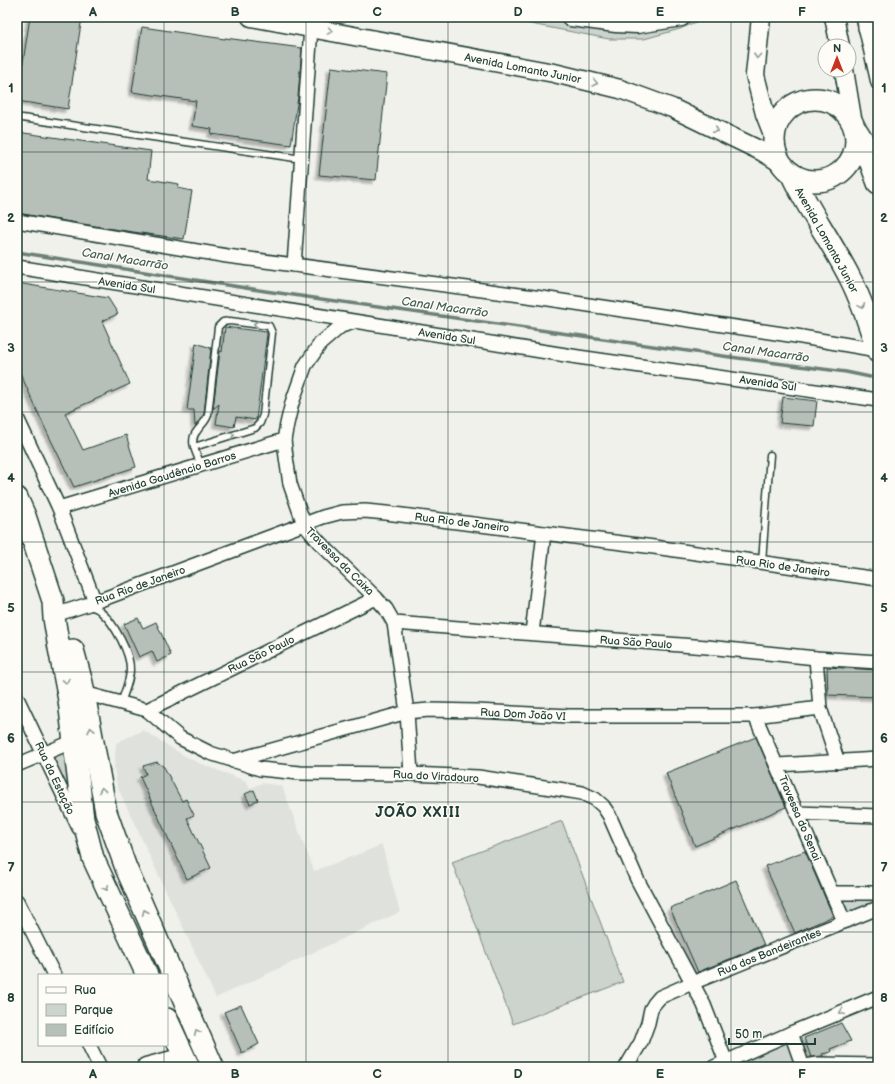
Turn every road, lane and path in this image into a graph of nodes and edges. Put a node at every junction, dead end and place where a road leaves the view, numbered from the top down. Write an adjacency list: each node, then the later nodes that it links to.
1 (251, 17): 7 (main road, Avenida Lomanto Junior)
2 (571, 17): 3 (main road)
3 (680, 17)
4 (761, 17): 14 (main road, one-way to 14)
5 (834, 17): 9 (main road)
6 (864, 23): 8 (street); 11 (street)
7 (312, 28): 15 (street); 16 (main road, Avenida Lomanto Junior, one-way to 16)
8 (878, 29)
9 (838, 38)
10 (845, 78): 13 (main road)
11 (878, 83)
12 (22, 118): 15 (lane)
13 (853, 124): 14 (highway); 16 (highway); 17 (highway)
14 (774, 137): 16 (highway)
15 (302, 159): 19 (street)
16 (786, 168): 22 (highway, Avenida Lomanto Junior, one-way to 22)
17 (878, 183)
18 (17, 221): 19 (street)
19 (294, 265): 22 (street)
20 (17, 267): 21 (street, Avenida Sul)
21 (354, 322): 23 (street, Avenida Sul); 25 (street, Travessa da Caixa)
22 (878, 351)
23 (878, 400)
24 (17, 418): 30 (street)
25 (284, 440): 28 (street, Avenida Gaudêncio Barros); 31 (street, Travessa da Caixa)
26 (194, 447): 26 (lane, one-way to 26); 28 (lane)
27 (770, 455): 33 (lane)
28 (201, 465): 30 (street, Avenida Gaudêncio Barros)
29 (17, 498): 37 (highway)
30 (59, 508): 36 (street)
31 (304, 524): 32 (street, Rua Rio de Janeiro); 35 (street, Travessa da Caixa); 36 (street, Rua Rio de Janeiro)
32 (544, 533): 33 (street, Rua Rio de Janeiro); 39 (street)
33 (762, 562): 34 (street, Rua Rio de Janeiro)
34 (878, 579)
35 (376, 598): 38 (street, Travessa da Caixa); 46 (street, Rua São Paulo)
36 (89, 604): 37 (street, Rua Rio de Janeiro); 44 (lane)
37 (57, 607): 42 (highway); 49 (highway, one-way to 49)
38 (394, 623): 39 (street, Rua São Paulo); 47 (street, Travessa da Caixa)
39 (532, 633): 40 (street, Rua São Paulo)
40 (816, 658): 41 (street, Rua São Paulo); 45 (street)
41 (878, 662)
42 (84, 693): 44 (street, Rua do Viradouro); 77 (highway, one-way to 42)
43 (17, 698): 50 (street, Rua da Estação)
44 (122, 703): 46 (street, Rua do Viradouro)
45 (820, 708): 48 (street, Rua Dom João VI); 53 (street)
46 (147, 710): 52 (street, Rua do Viradouro)
47 (407, 712): 48 (street, Rua Dom João VI); 52 (street, Rua Dom João VI); 56 (street, Travessa da Caixa)
48 (755, 716): 55 (street, Travessa do Senai)
49 (74, 741): 50 (street); 59 (highway)
50 (44, 754): 54 (street); 59 (street, Rua da Estação)
51 (878, 759): 53 (street)
52 (232, 761): 56 (street, Rua do Viradouro)
53 (838, 762): 55 (street)
54 (17, 765)
55 (778, 765): 57 (street, Travessa do Senai)
56 (411, 774): 67 (street, Rua do Viradouro)
57 (798, 813): 58 (street); 60 (street, Travessa do Senai)
58 (878, 816)
59 (93, 858): 66 (highway, one-way to 66)
60 (832, 892): 61 (street); 64 (street, Travessa do Senai)
61 (878, 892)
62 (17, 901): 65 (street)
63 (878, 908): 64 (street, Rua dos Bandeirantes)
64 (844, 921): 67 (street, Rua dos Bandeirantes)
65 (54, 974)
66 (147, 974)
67 (692, 983): 73 (street, Rua do Viradouro); 78 (street, Rua dos Bandeirantes)
68 (878, 997): 70 (street, one-way to 70)
69 (168, 1021): 72 (highway)
70 (791, 1033): 73 (street); 79 (street)
71 (90, 1046): 75 (street)
72 (187, 1062): 76 (main road)
73 (723, 1065)
74 (878, 1065): 79 (street)
75 (100, 1067)
76 (146, 1067)
77 (213, 1067)
78 (626, 1067)
79 (801, 1067)

